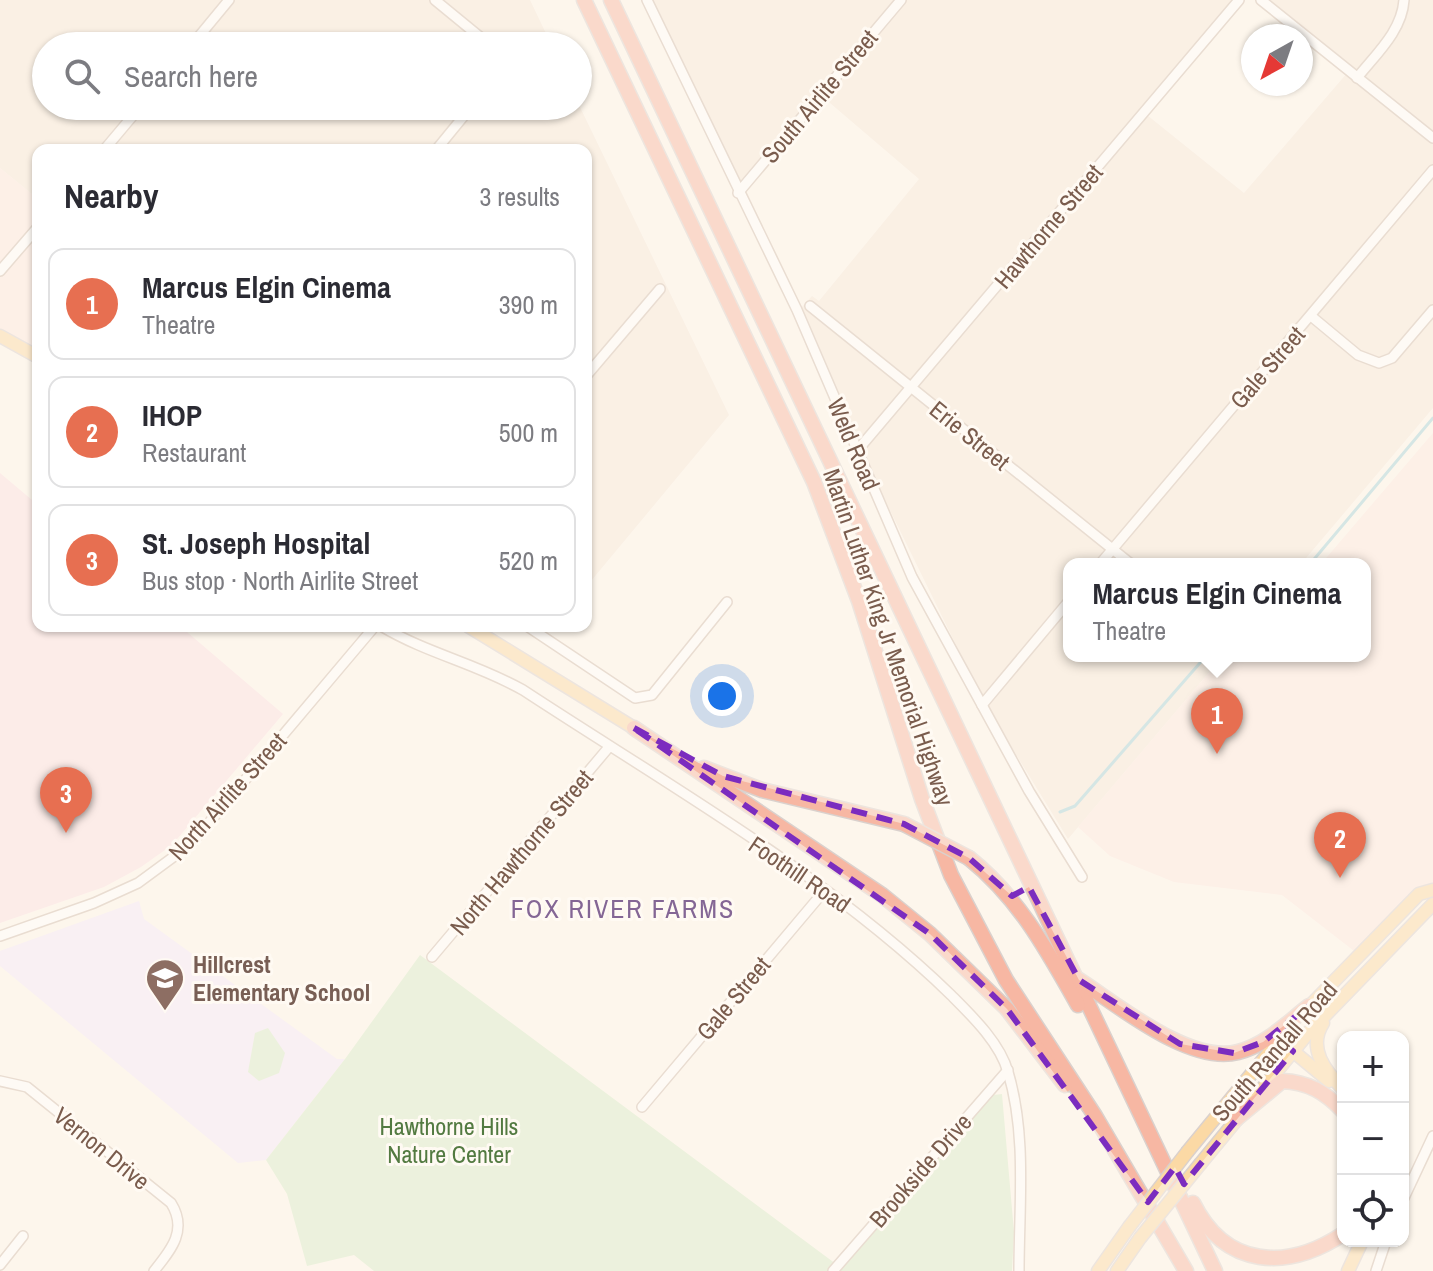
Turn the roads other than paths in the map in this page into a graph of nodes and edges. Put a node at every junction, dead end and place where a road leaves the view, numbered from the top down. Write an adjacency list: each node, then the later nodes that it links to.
1 (229, 0): 10 (street)
2 (435, 0): 11 (street)
3 (584, 0): 65 (highway, Martin Luther King Jr Memorial Highway)
4 (611, 0): 48 (highway, Martin Luther King Jr Memorial Highway)
5 (647, 0): 19 (street, Weld Road)
6 (901, 0): 19 (street, South Airlite Street)
7 (1239, 0): 29 (street, Hawthorne Street)
8 (1261, 0): 12 (street)
9 (1404, 0): 12 (street)
10 (203, 32)
11 (474, 32)
12 (1357, 78): 15 (street)
13 (129, 120): 16 (street)
14 (461, 120): 17 (street)
15 (1433, 138)
16 (109, 144)
17 (441, 144)
18 (1433, 170): 25 (street, Gale Street)
19 (738, 193): 30 (street, Weld Road)
20 (32, 234): 21 (street)
21 (0, 271)
22 (660, 289): 28 (street)
23 (810, 306): 29 (street, Erie Street)
24 (1433, 310): 25 (street)
25 (1311, 316): 31 (street, Gale Street)
26 (0, 336): 27 (main road)
27 (32, 354)
28 (592, 369)
29 (911, 388): 30 (street, Hawthorne Street); 31 (street, Erie Street)
30 (856, 452): 40 (street, Weld Road)
31 (1112, 550): 32 (street, Gale Street); 33 (street, Erie Street)
32 (1105, 558)
33 (1123, 558)
34 (727, 602): 39 (street)
35 (1063, 608): 40 (street)
36 (373, 632): 47 (street, North Airlite Street)
37 (389, 632): 42 (street, Foothill Road)
38 (478, 632): 41 (main road)
39 (536, 632)
40 (982, 705): 43 (street, Weld Road)
41 (634, 728): 57 (highway, bridge); 65 (highway)
42 (609, 747): 44 (street, Foothill Road); 49 (street, North Hawthorne Street)
43 (1082, 877)
44 (825, 890): 55 (street, Foothill Road); 61 (street, Gale Street)
45 (1433, 890): 52 (main road, South Randall Road)
46 (1433, 904): 51 (main road, South Randall Road)
47 (0, 936)
48 (1059, 944): 50 (highway); 57 (highway, Martin Luther King Jr Memorial Highway)
49 (432, 957)
50 (1079, 980): 52 (highway); 67 (highway)
51 (1335, 1003): 54 (main road, South Randall Road); 58 (main road)
52 (1309, 1006): 53 (main road, South Randall Road)
53 (1279, 1040): 54 (main road); 74 (main road, South Randall Road, bridge)
54 (1293, 1051): 59 (main road); 62 (main road, South Randall Road)
55 (1008, 1070): 72 (street, Brookside Drive); 73 (street, Foothill Road)
56 (5, 1081): 71 (street, Vernon Drive)
57 (1122, 1081): 77 (highway, Martin Luther King Jr Memorial Highway)
58 (1337, 1082)
59 (1337, 1085)
60 (1337, 1105): 62 (highway)
61 (642, 1107)
62 (1236, 1119): 75 (main road, South Randall Road, bridge)
63 (1433, 1136): 64 (street)
64 (1409, 1187)
65 (1143, 1193): 76 (highway, Martin Luther King Jr Memorial Highway)
66 (23, 1236): 70 (street)
67 (1337, 1238)
68 (1359, 1247): 78 (main road)
69 (1384, 1247): 79 (street)
70 (0, 1265)
71 (154, 1271)
72 (833, 1271)
73 (1019, 1271)
74 (1098, 1271)
75 (1117, 1271)
76 (1186, 1271)
77 (1215, 1271)
78 (1348, 1271)
79 (1376, 1271)

